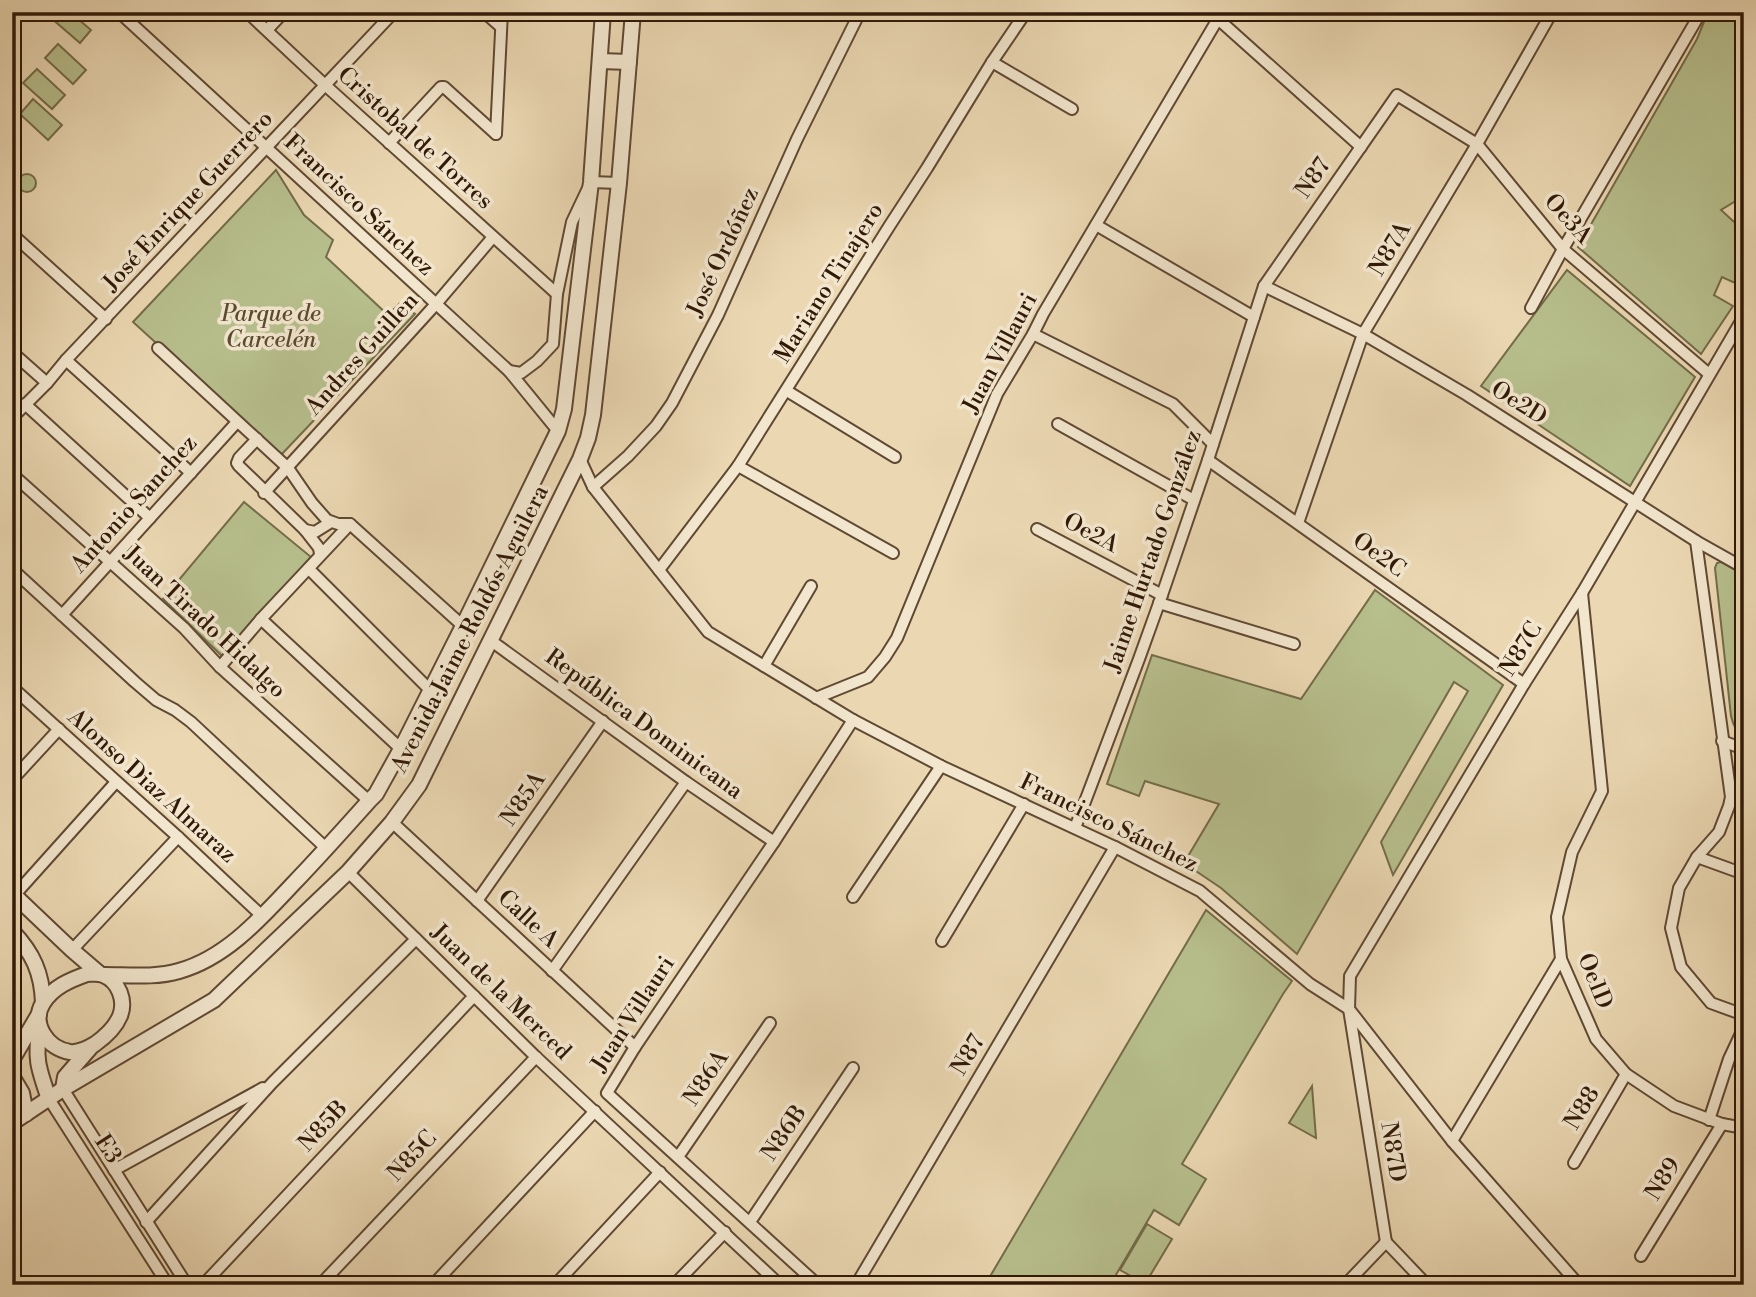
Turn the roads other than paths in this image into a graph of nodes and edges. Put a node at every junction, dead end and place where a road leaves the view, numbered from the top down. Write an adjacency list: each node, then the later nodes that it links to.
1 (119, 12): 26 (street, Francisco Sánchez)
2 (247, 12): 16 (street, Cristobal de Torres)
3 (284, 12): 16 (street)
4 (394, 12): 20 (street, José Enrique Guerrero)
5 (484, 12): 15 (street)
6 (502, 12): 15 (street)
7 (603, 12): 17 (street, Avenida Jaime Roldós Aguilera)
8 (633, 12): 18 (street, Avenida Jaime Roldós Aguilera)
9 (860, 12): 63 (street, José Ordóñez)
10 (1026, 12): 19 (street, Mariano Tinajero)
11 (1208, 12): 14 (street)
12 (1552, 12): 24 (street, N87A)
13 (1700, 12): 32 (street)
14 (1220, 16): 25 (street); 29 (street, Juan Villauri)
15 (501, 27): 23 (street)
16 (267, 30): 20 (street, Cristobal de Torres)
17 (600, 61): 18 (street); 27 (street, Avenida Jaime Roldós Aguilera)
18 (629, 62): 28 (street, Avenida Jaime Roldós Aguilera)
19 (992, 62): 22 (street); 48 (street, Mariano Tinajero)
20 (325, 85): 23 (street, Cristobal de Torres); 26 (street, José Enrique Guerrero)
21 (1397, 95): 24 (street, Oe3A); 25 (street, N87)
22 (1072, 109)
23 (389, 143): 31 (street, Cristobal de Torres)
24 (1476, 144): 32 (street, Oe3A); 41 (street, N87A)
25 (1361, 147): 33 (street, N87)
26 (266, 148): 35 (street, Francisco Sánchez); 39 (street, José Enrique Guerrero)
27 (591, 182): 28 (street); 34 (street); 53 (street, Avenida Jaime Roldós Aguilera)
28 (619, 183): 57 (street, Avenida Jaime Roldós Aguilera)
29 (1096, 225): 38 (street); 40 (street, Juan Villauri)
30 (12, 234): 39 (street)
31 (493, 237): 34 (street, Cristobal de Torres); 35 (street, Andres Guillen)
32 (1563, 249): 36 (street); 46 (street, Oe3A)
33 (1264, 286): 38 (street, Jaime Hurtado González); 41 (street, Oe2D)
34 (557, 293): 45 (street)
35 (436, 304): 45 (street, Francisco Sánchez); 60 (street, Andres Guillen)
36 (1531, 308)
37 (1744, 316): 46 (street, N87C)
38 (1254, 317): 55 (street, Jaime Hurtado González)
39 (106, 319): 44 (street, José Enrique Guerrero)
40 (1033, 334): 55 (street); 94 (street, Juan Villauri)
41 (1363, 334): 66 (street, Oe2D); 69 (street, N87A)
42 (159, 348): 51 (street)
43 (12, 352): 47 (street)
44 (66, 360): 47 (street, José Enrique Guerrero); 61 (street)
45 (509, 371): 53 (street, Francisco Sánchez)
46 (1709, 374): 66 (street, N87C)
47 (47, 383): 49 (street, José Enrique Guerrero)
48 (786, 391): 56 (street); 59 (street, Mariano Tinajero)
49 (25, 404): 50 (street, José Enrique Guerrero); 67 (street)
50 (12, 418)
51 (237, 422): 54 (street); 61 (street, Antonio Sanchez)
52 (1058, 424): 65 (street)
53 (558, 431): 86 (street, Avenida Jaime Roldós Aguilera)
54 (257, 439): 60 (street); 64 (street)
55 (1213, 443): 58 (street, Jaime Hurtado González)
56 (895, 457)
57 (580, 459): 63 (street, Francisco Sánchez); 87 (street, Avenida Jaime Roldós Aguilera)
58 (1208, 460): 65 (street, Jaime Hurtado González); 69 (street, Oe2C)
59 (738, 466): 74 (street); 80 (street, Mariano Tinajero)
60 (288, 468): 64 (street, Andres Guillen); 68 (street)
61 (191, 473): 67 (street, Antonio Sanchez)
62 (12, 474): 76 (street, Juan Tirado Hidalgo)
63 (593, 487): 80 (street, Francisco Sánchez)
64 (264, 493): 72 (street)
65 (1194, 500): 83 (street, Jaime Hurtado González)
66 (1635, 501): 73 (street, Oe2D); 82 (street, N87C)
67 (150, 518): 76 (street, Antonio Sanchez)
68 (331, 522): 70 (street); 72 (street)
69 (1297, 523): 91 (street, Oe2C)
70 (350, 524): 75 (street); 86 (street)
71 (1037, 529): 83 (street, Oe2A)
72 (305, 530): 75 (street)
73 (1696, 541): 77 (street, Oe2D); 98 (street)
74 (893, 553)
75 (320, 554): 79 (street)
76 (110, 561): 84 (street, Antonio Sanchez); 90 (street, Juan Tirado Hidalgo)
77 (1744, 568)
78 (12, 569): 84 (street)
79 (309, 569): 85 (street); 93 (street)
80 (659, 570): 89 (street, Francisco Sánchez)
81 (811, 586): 89 (street)
82 (1582, 593): 91 (street, N87C); 124 (street, Oe1D)
83 (1160, 599): 88 (street, Oe2A); 108 (street, Jaime Hurtado González)
84 (62, 615): 112 (street)
85 (261, 619): 90 (street); 99 (street)
86 (463, 626): 93 (street, Avenida Jaime Roldós Aguilera)
87 (490, 640): 96 (street, República Dominicana); 107 (street, Avenida Jaime Roldós Aguilera)
88 (1294, 644)
89 (764, 666): 94 (street, Francisco Sánchez)
90 (220, 667): 105 (street, Juan Tirado Hidalgo)
91 (1524, 684): 128 (street, N87C)
92 (12, 687): 97 (street, Alonso Diaz Almaraz)
93 (430, 690): 99 (street, Avenida Jaime Roldós Aguilera)
94 (816, 698): 95 (street, Francisco Sánchez)
95 (853, 720): 101 (street, Francisco Sánchez); 110 (street, Juan Villauri)
96 (603, 721): 104 (street, República Dominicana); 118 (street, N85A)
97 (59, 729): 102 (street); 103 (street, Alonso Diaz Almaraz)
98 (1722, 741): 100 (street); 113 (street)
99 (401, 749): 105 (street, Avenida Jaime Roldós Aguilera)
100 (1744, 749)
101 (941, 766): 106 (street, Francisco Sánchez); 117 (street)
102 (12, 780)
103 (117, 782): 109 (street, Alonso Diaz Almaraz); 116 (street)
104 (686, 782): 110 (street, República Dominicana); 125 (street)
105 (369, 802): 112 (street, Avenida Jaime Roldós Aguilera)
106 (1024, 804): 108 (street, Francisco Sánchez); 122 (street)
107 (392, 822): 114 (street, Avenida Jaime Roldós Aguilera); 118 (street, Calle A)
108 (1075, 828): 111 (street, Francisco Sánchez)
109 (178, 837): 119 (street, Alonso Diaz Almaraz); 123 (street)
110 (774, 842): 134 (street, Juan Villauri)
111 (1115, 847): 128 (street, Francisco Sánchez); 168 (street, N87)
112 (327, 849): 119 (street, Avenida Jaime Roldós Aguilera)
113 (1697, 857): 115 (street); 130 (street)
114 (348, 872): 121 (street, Juan de la Merced); 141 (street, Avenida Jaime Roldós Aguilera)
115 (1744, 874)
116 (13, 896): 123 (street)
117 (853, 897)
118 (477, 901): 125 (street, Calle A)
119 (262, 916): 126 (street, Avenida Jaime Roldós Aguilera)
120 (12, 931): 129 (street, E3)
121 (416, 939): 127 (street, Juan de la Merced); 140 (street)
122 (942, 941)
123 (72, 950): 126 (street)
124 (1561, 959): 138 (street, Oe1D); 149 (street)
125 (552, 971): 134 (street, Calle A)
126 (102, 975): 129 (street); 133 (street)
127 (474, 996): 135 (street, Juan de la Merced); 161 (street, N85B)
128 (1349, 1009): 149 (street, Francisco Sánchez); 157 (street, N87D)
129 (41, 1014): 133 (street); 136 (street); 142 (street, E3)
130 (1744, 1015)
131 (770, 1023): 150 (street, N86A)
132 (1744, 1027): 145 (street)
133 (92, 1046): 141 (street)
134 (635, 1047): 150 (street, Juan Villauri)
135 (536, 1056): 143 (street, Juan de la Merced); 162 (street, N85C)
136 (12, 1060)
137 (853, 1068): 155 (street, N86B)
138 (1626, 1074): 145 (street, Oe1D); 151 (street, N88)
139 (12, 1076): 144 (street)
140 (272, 1083): 152 (street); 154 (street)
141 (63, 1089): 142 (street, Avenida Jaime Roldós Aguilera); 152 (street, E3)
142 (49, 1099): 144 (street, Avenida Jaime Roldós Aguilera); 159 (street, E3)
143 (595, 1111): 153 (street, Juan de la Merced); 163 (street)
144 (26, 1114): 146 (street, Avenida Jaime Roldós Aguilera)
145 (1709, 1120): 147 (street, Oe1D)
146 (12, 1123)
147 (1722, 1124): 148 (street, Oe1D); 158 (street, N89)
148 (1744, 1128)
149 (1452, 1141): 171 (street, Francisco Sánchez)
150 (678, 1157): 155 (street, Juan Villauri)
151 (1574, 1163)
152 (114, 1170): 154 (street, E3)
153 (660, 1172): 156 (street, Juan de la Merced); 164 (street)
154 (146, 1222): 160 (street, E3)
155 (750, 1222): 167 (street, Juan Villauri)
156 (724, 1232): 165 (street); 166 (street, Juan de la Merced)
157 (1386, 1242): 169 (street); 170 (street)
158 (1641, 1256)
159 (168, 1285)
160 (187, 1285)
161 (203, 1285)
162 (320, 1285)
163 (433, 1285)
164 (555, 1285)
165 (674, 1285)
166 (780, 1285)
167 (818, 1285)
168 (856, 1285)
169 (1345, 1285)
170 (1427, 1285)
171 (1579, 1285)

